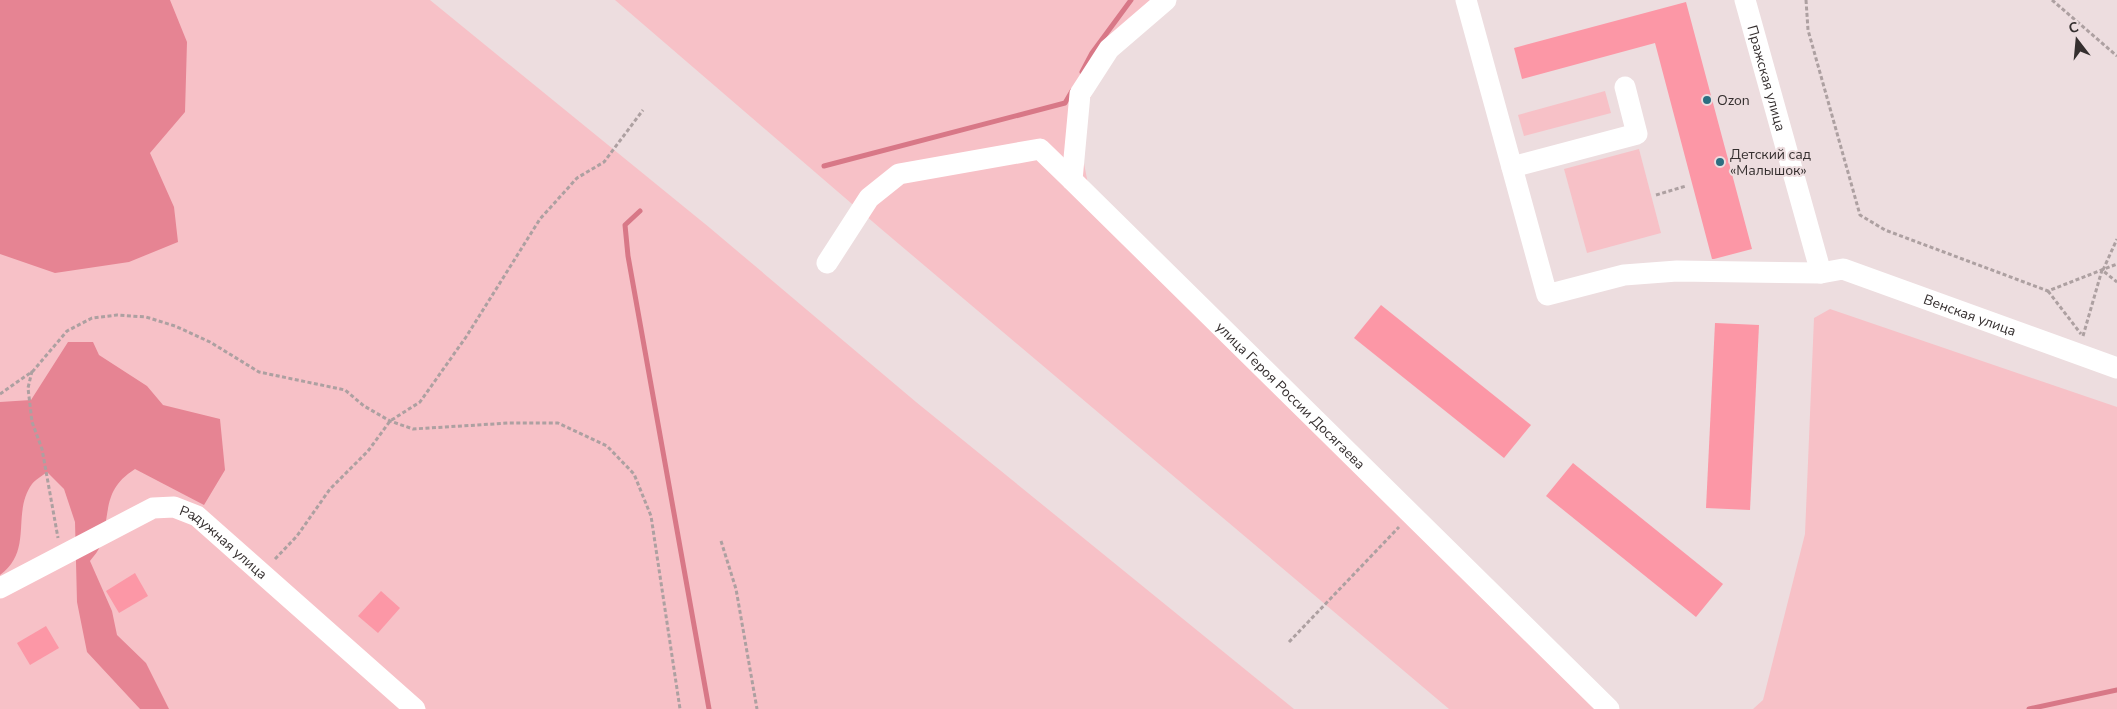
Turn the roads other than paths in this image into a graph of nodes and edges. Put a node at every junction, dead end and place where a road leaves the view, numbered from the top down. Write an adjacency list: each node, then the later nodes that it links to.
1 (1166, 0): 6 (street)
2 (1466, 0): 5 (street)
3 (1745, 0): 8 (street, Пражская улица)
4 (1625, 87): 5 (street)
5 (1512, 168): 8 (street, Венская улица)
6 (1072, 180): 7 (street, улица Героя России Досягаева); 12 (street, улица Героя России Досягаева)
7 (827, 263)
8 (1821, 273): 9 (street, Венская улица)
9 (2117, 368)
10 (0, 588): 11 (street, Радужная улица)
11 (415, 709)
12 (1609, 709)

